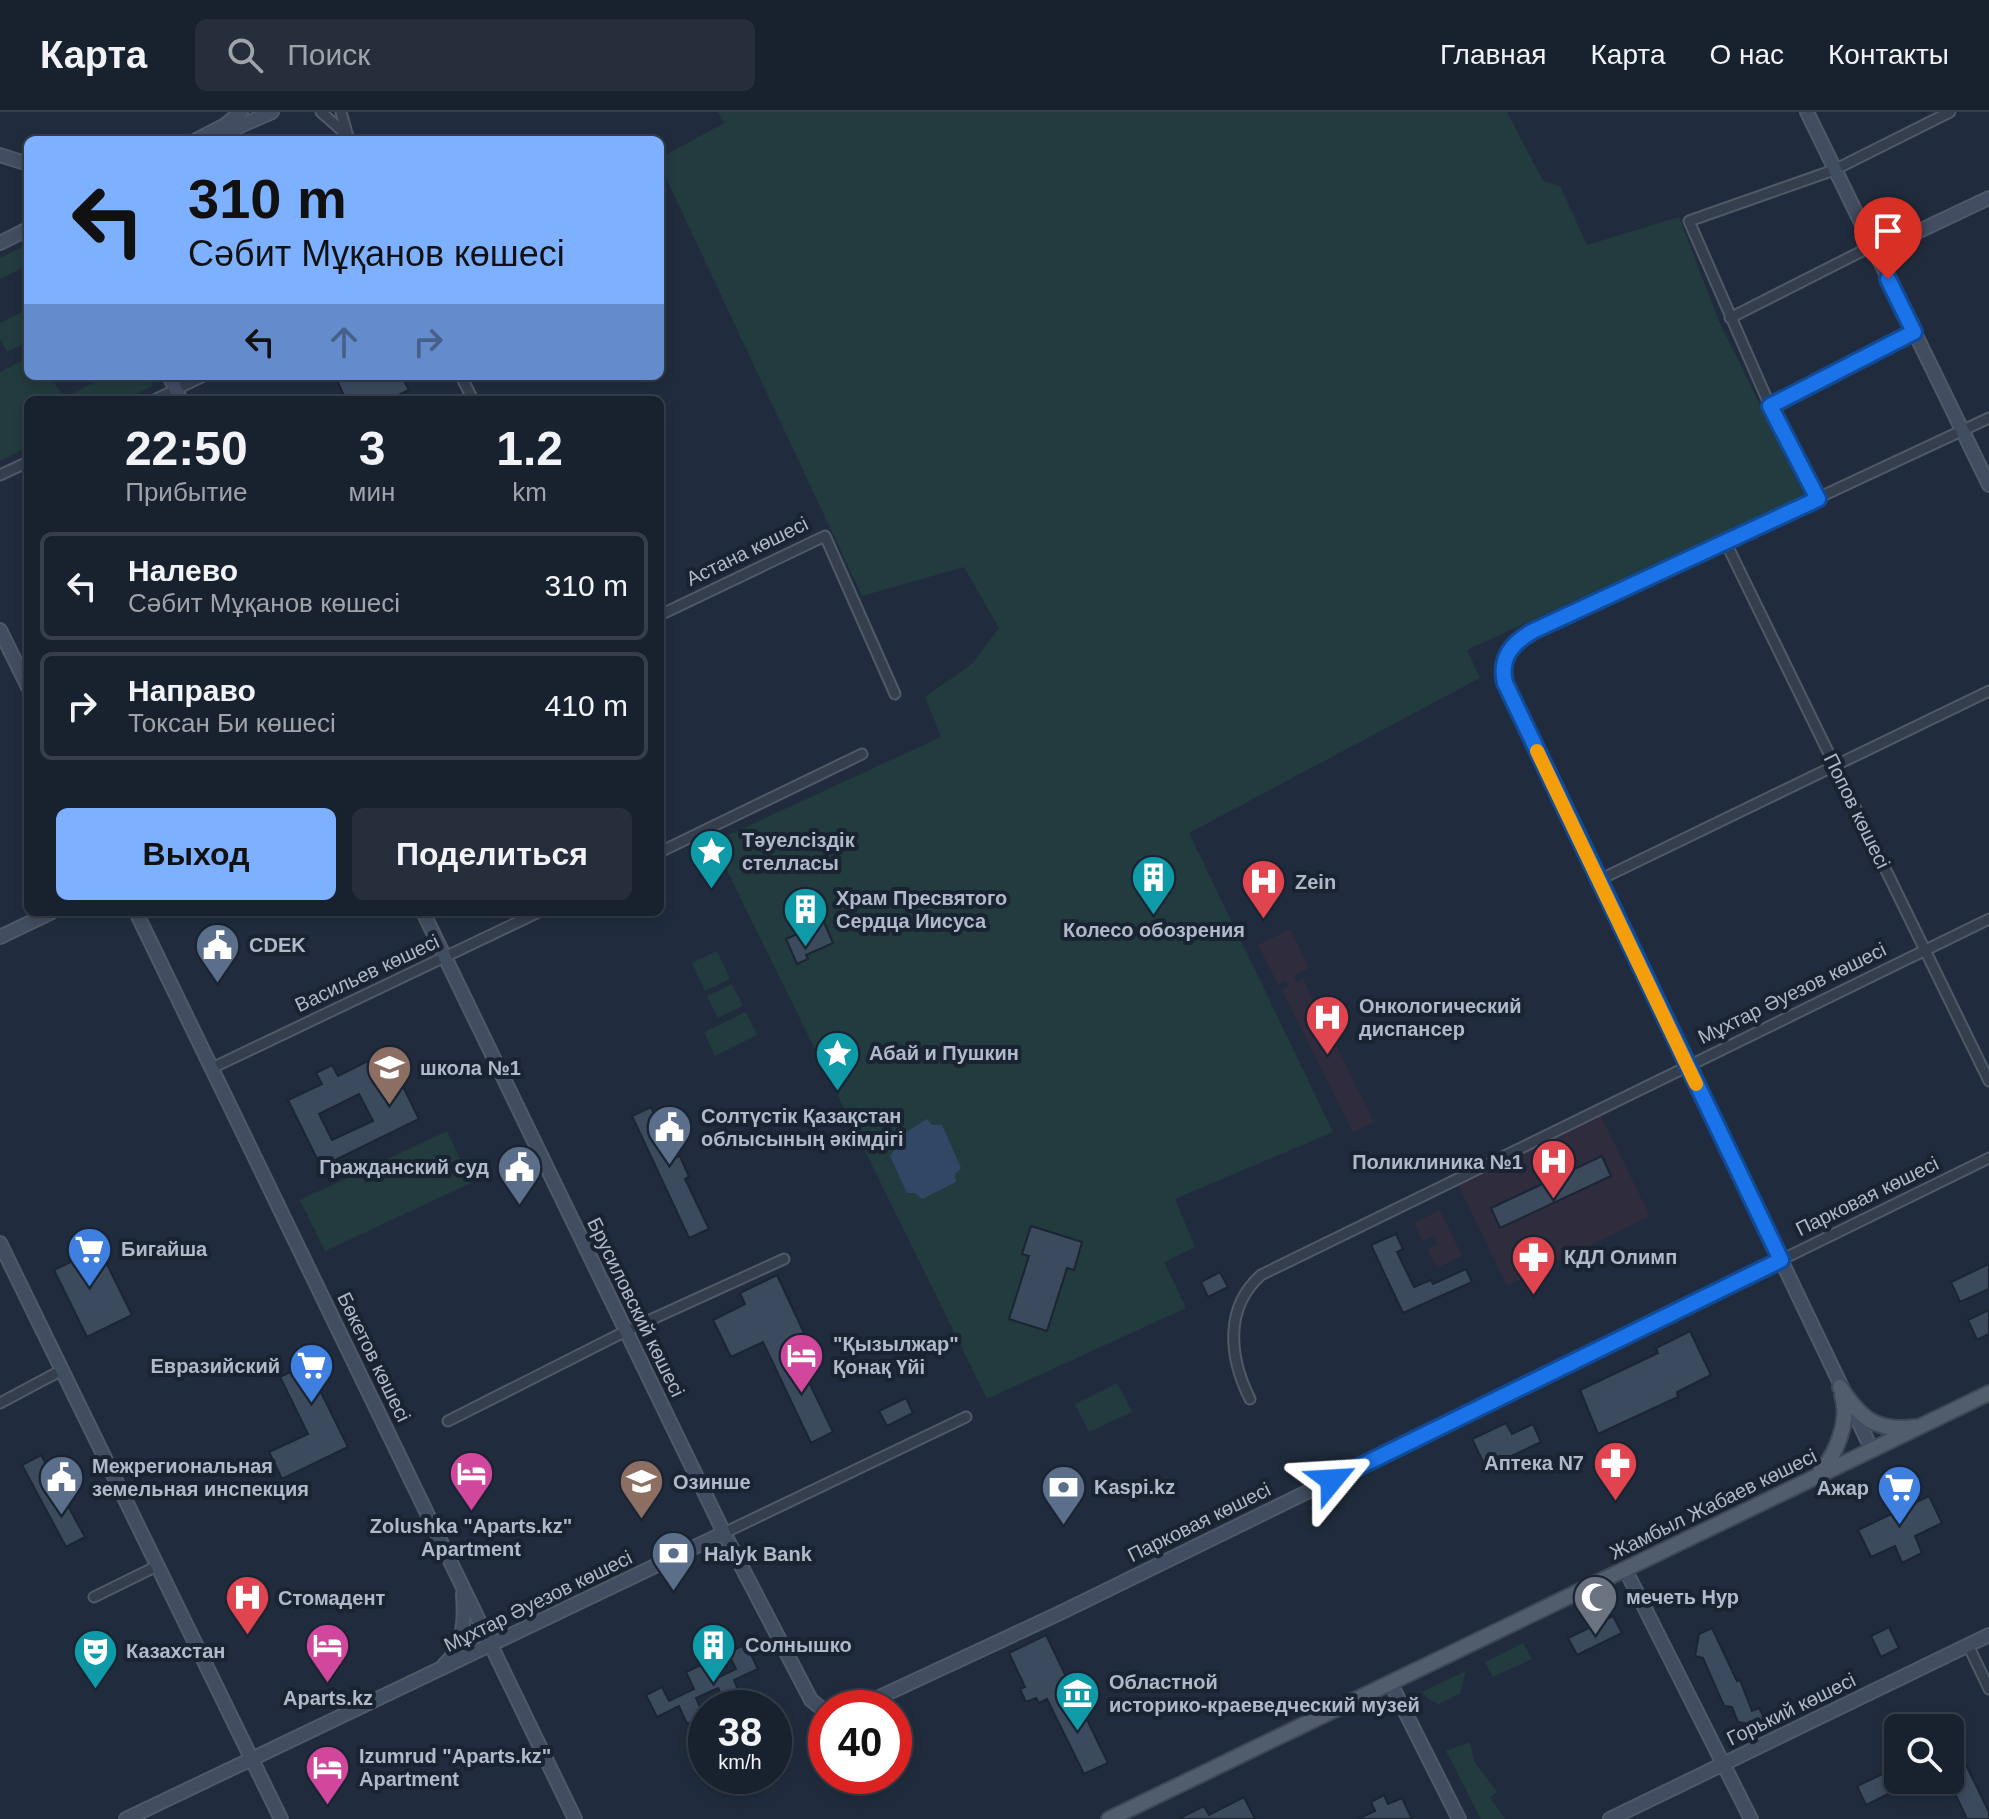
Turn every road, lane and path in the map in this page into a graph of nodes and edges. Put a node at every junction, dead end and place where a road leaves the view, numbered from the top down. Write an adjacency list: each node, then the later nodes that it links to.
1 (272, 112): 6 (street)
2 (321, 112): 9 (street)
3 (341, 112): 10 (street)
4 (1807, 112): 13 (street)
5 (1950, 112): 13 (street)
6 (242, 118): 7 (street); 8 (street)
7 (204, 136)
8 (215, 136)
9 (347, 136)
10 (348, 136)
11 (0, 155): 12 (street)
12 (24, 163)
13 (1834, 170): 17 (street); 18 (street)
14 (1989, 198): 17 (street)
15 (24, 231): 16 (street)
16 (0, 243)
17 (1873, 249): 18 (street); 19 (street)
18 (1730, 318): 22 (street)
19 (1914, 332): 22 (street); 24 (street)
20 (199, 380): 21 (street)
21 (178, 395)
22 (1770, 406): 28 (street)
23 (1989, 418): 24 (street)
24 (1962, 430): 27 (street); 28 (street)
25 (24, 464): 26 (street)
26 (0, 475)
27 (1989, 485)
28 (1818, 499): 29 (street)
29 (1725, 541): 36 (street, Попов көшесі); 38 (street)
30 (664, 613): 34 (street, Астана көшесі)
31 (0, 630): 32 (street)
32 (24, 679)
33 (1989, 691): 36 (street)
34 (895, 694)
35 (862, 754): 37 (street)
36 (1835, 766): 38 (street); 45 (street, Попов көшесі)
37 (664, 850)
38 (1599, 880): 47 (street)
39 (44, 916): 44 (street)
40 (138, 916): 48 (street, Бөкетов көшесі)
41 (425, 916): 46 (street, Брусиловский көшесі)
42 (531, 916): 46 (street, Васильев көшесі)
43 (1989, 919): 45 (street, Мұхтар Әуезов көшесі)
44 (0, 937)
45 (1925, 950): 47 (street, Мұхтар Әуезов көшесі); 49 (street, Попов көшесі)
46 (445, 958): 48 (street, Васильев көшесі); 54 (street, Брусиловский көшесі)
47 (1688, 1066): 53 (street); 58 (street, Мұхтар Әуезов көшесі)
48 (212, 1068): 68 (street, Бөкетов көшесі)
49 (1989, 1081)
50 (1989, 1158): 53 (street, Парковая көшесі)
51 (0, 1243): 55 (street)
52 (784, 1259): 54 (street)
53 (1781, 1260): 56 (street); 76 (street, Парковая көшесі)
54 (626, 1331): 61 (street); 65 (street, Брусиловский көшесі)
55 (62, 1370): 59 (street); 66 (street)
56 (1840, 1387): 62 (main road); 63 (street); 64 (main road)
57 (1989, 1393): 62 (main road, Жамбыл Жабаев көшесі)
58 (1250, 1399)
59 (0, 1403)
60 (966, 1417): 65 (street, Мұхтар Әуезов көшесі)
61 (448, 1421)
62 (1927, 1424): 63 (main road, Жамбыл Жабаев көшесі)
63 (1872, 1450): 64 (main road, Жамбыл Жабаев көшесі)
64 (1813, 1478): 67 (main road, Жамбыл Жабаев көшесі)
65 (724, 1533): 71 (street, Мұхтар Әуезов көшесі); 77 (street, Брусиловский көшесі)
66 (157, 1566): 69 (street); 78 (street)
67 (1625, 1569): 74 (main road, Жамбыл Жабаев көшесі); 79 (street)
68 (463, 1586): 71 (street, Бөкетов көшесі); 73 (street)
69 (94, 1597)
70 (1989, 1635): 72 (street, Горький көшесі)
71 (491, 1645): 73 (street, Мұхтар Әуезов көшесі); 82 (street, Бөкетов көшесі)
72 (1968, 1645): 75 (street); 79 (street, Горький көшесі)
73 (434, 1673): 78 (street, Мұхтар Әуезов көшесі)
74 (1390, 1682): 83 (main road, Жамбыл Жабаев көшесі); 84 (street)
75 (1989, 1689)
76 (895, 1690)
77 (808, 1694)
78 (252, 1760): 80 (street, Мұхтар Әуезов көшесі); 81 (street)
79 (1724, 1764): 85 (street, Горький көшесі); 86 (street)
80 (126, 1819)
81 (281, 1819)
82 (575, 1819)
83 (1109, 1819)
84 (1459, 1819)
85 (1610, 1819)
86 (1751, 1819)

